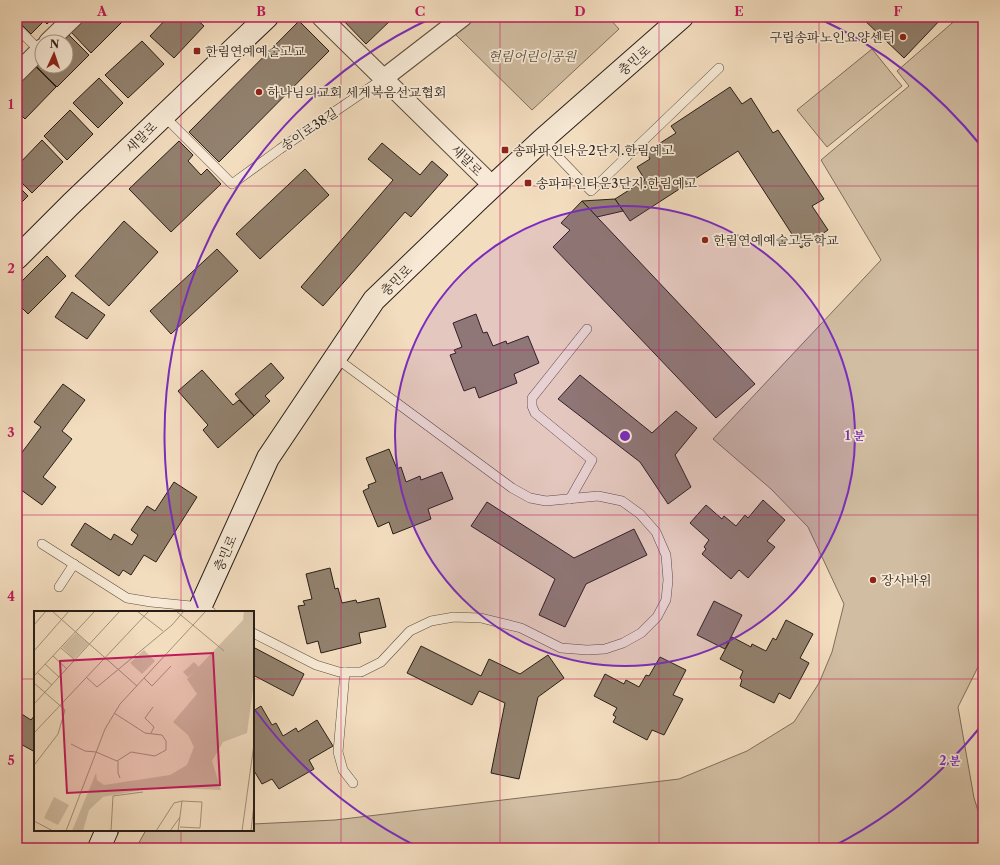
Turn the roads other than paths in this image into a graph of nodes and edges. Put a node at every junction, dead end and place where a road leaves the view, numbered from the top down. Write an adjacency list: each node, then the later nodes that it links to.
1 (74, 17): 7 (street)
2 (267, 17): 13 (street, 새말로)
3 (321, 17): 12 (street, 새말로)
4 (463, 17): 12 (street, 송이로38길)
5 (682, 17): 14 (street, 충민로)
6 (17, 28): 8 (lane)
7 (56, 34)
8 (34, 40)
9 (34, 56): 11 (street)
10 (720, 68): 14 (lane)
11 (17, 73)
12 (384, 78): 13 (lane, 송이로38길); 15 (street, 새말로)
13 (164, 115): 16 (street, 새말로)
14 (542, 140): 15 (street, 충민로)
15 (493, 186): 18 (street, 충민로)
16 (17, 258)
17 (587, 329): 19 (lane)
18 (336, 358): 19 (lane); 23 (street, 충민로)
19 (570, 499): 25 (lane)
20 (42, 544): 21 (lane)
21 (74, 564): 22 (lane); 23 (lane)
22 (59, 587)
23 (204, 610)
24 (254, 634): 25 (lane)
25 (345, 672): 26 (lane)
26 (353, 783)
27 (107, 831): 28 (street)
28 (100, 848)

